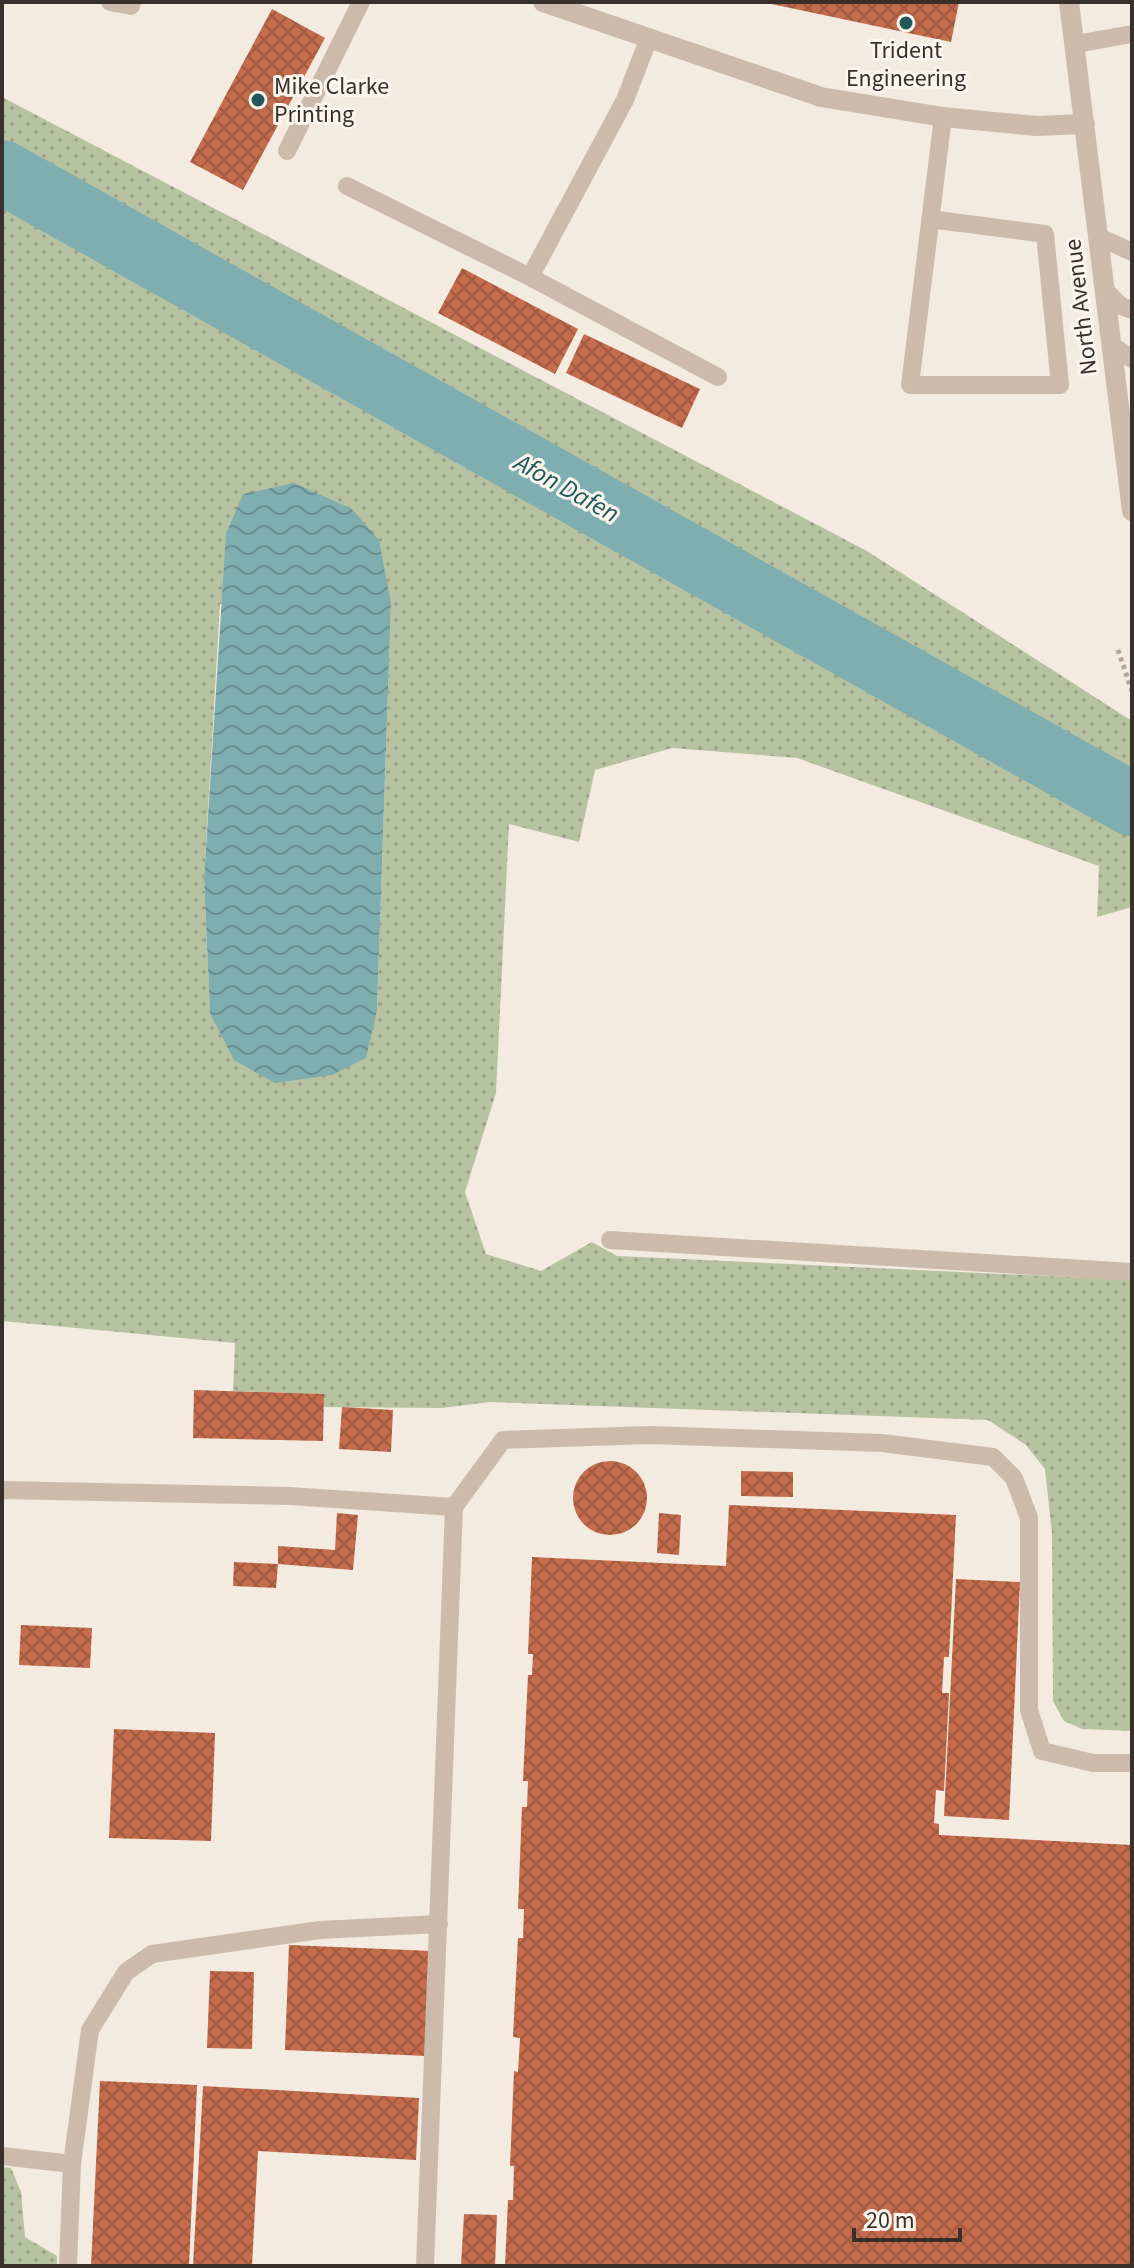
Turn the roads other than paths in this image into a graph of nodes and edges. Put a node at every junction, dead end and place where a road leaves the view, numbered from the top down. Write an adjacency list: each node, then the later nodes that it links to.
1 (110, 2): 2 (lane)
2 (132, 2)
3 (361, 2): 11 (lane)
4 (543, 2): 7 (street)
5 (1069, 2): 8 (street, North Avenue)
6 (1132, 34): 8 (lane)
7 (649, 38): 9 (street); 16 (lane)
8 (1076, 44): 10 (street, North Avenue)
9 (943, 117): 10 (street); 13 (lane)
10 (1085, 124): 14 (street, North Avenue)
11 (287, 151)
12 (347, 186): 16 (lane)
13 (930, 219): 13 (lane)
14 (1099, 237): 15 (lane); 17 (street, North Avenue)
15 (1132, 252)
16 (530, 277): 21 (lane)
17 (1106, 291): 18 (lane); 19 (street, North Avenue)
18 (1132, 310)
19 (1113, 346): 20 (lane); 22 (street, North Avenue)
20 (1132, 359)
21 (718, 377)
22 (1126, 417): 23 (street, North Avenue)
23 (1132, 511)
24 (610, 1240): 25 (lane)
25 (1132, 1272)
26 (2, 1490): 27 (lane)
27 (454, 1507): 28 (lane); 29 (lane)
28 (1132, 1763)
29 (439, 1924): 31 (lane); 33 (lane)
30 (2, 2156): 31 (lane)
31 (72, 2164): 32 (lane)
32 (68, 2266)
33 (425, 2266)

